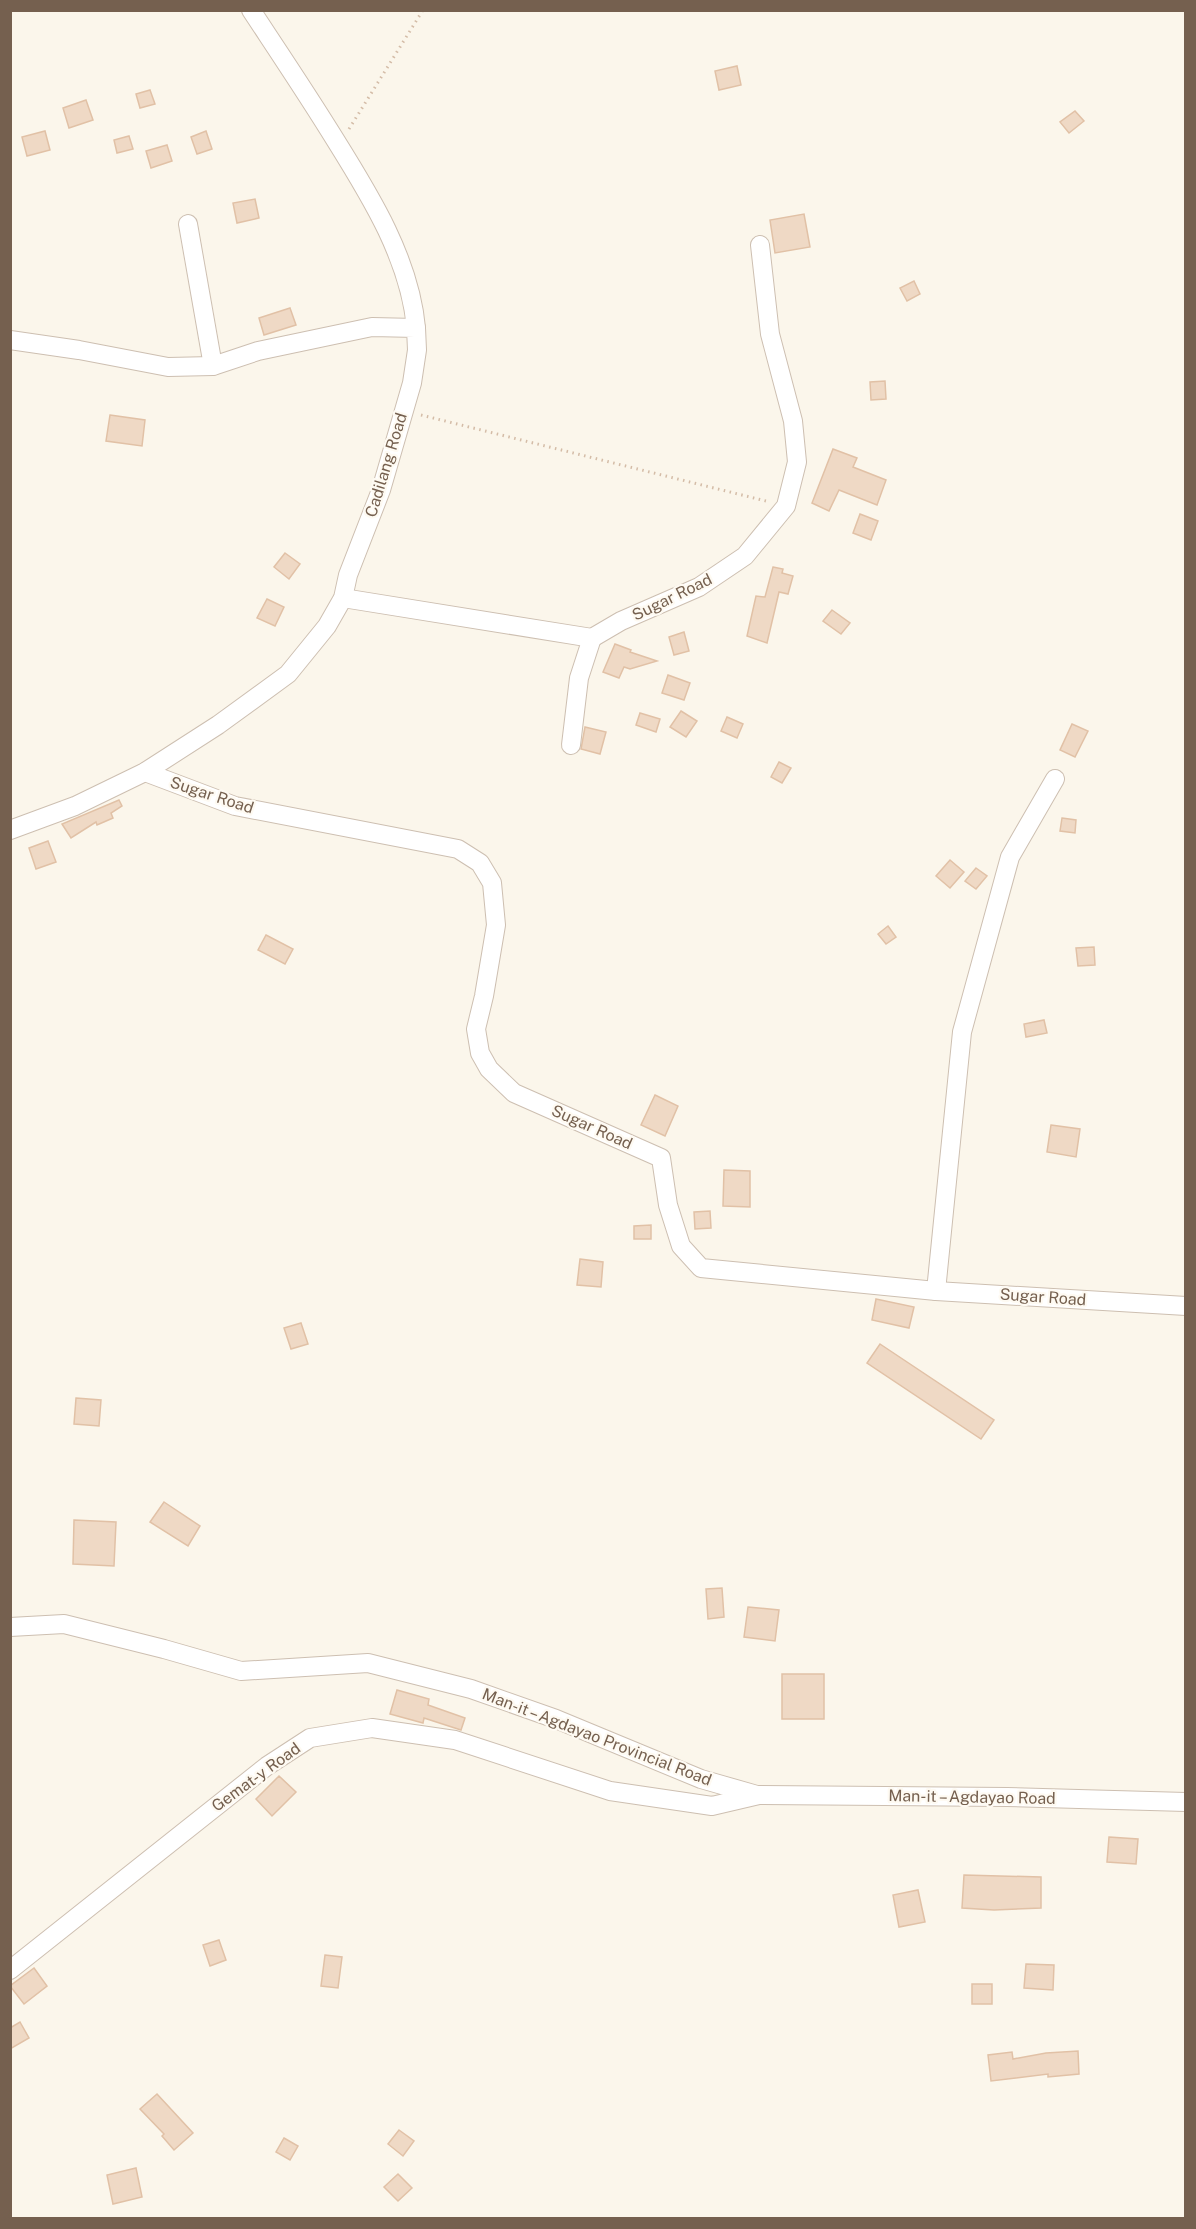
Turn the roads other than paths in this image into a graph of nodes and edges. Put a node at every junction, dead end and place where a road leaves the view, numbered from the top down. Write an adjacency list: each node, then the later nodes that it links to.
1 (251, 10): 4 (street, Cadilang Road)
2 (188, 224): 6 (street)
3 (760, 245): 8 (street, Sugar Road)
4 (416, 328): 6 (street); 7 (street, Cadilang Road)
5 (10, 340): 6 (street)
6 (213, 366)
7 (343, 598): 8 (street); 10 (street, Cadilang Road)
8 (591, 638): 9 (street)
9 (571, 745)
10 (145, 772): 12 (street, Cadilang Road); 13 (street, Sugar Road)
11 (1054, 779): 13 (street)
12 (10, 830)
13 (936, 1291): 14 (street, Sugar Road)
14 (1185, 1306)
15 (10, 1627): 16 (street, Man-it – Agdayao Provincial Road)
16 (759, 1795): 17 (street, Man-it – Agdayao Road); 18 (street, Gemat-y Road)
17 (1185, 1802)
18 (10, 1970)

